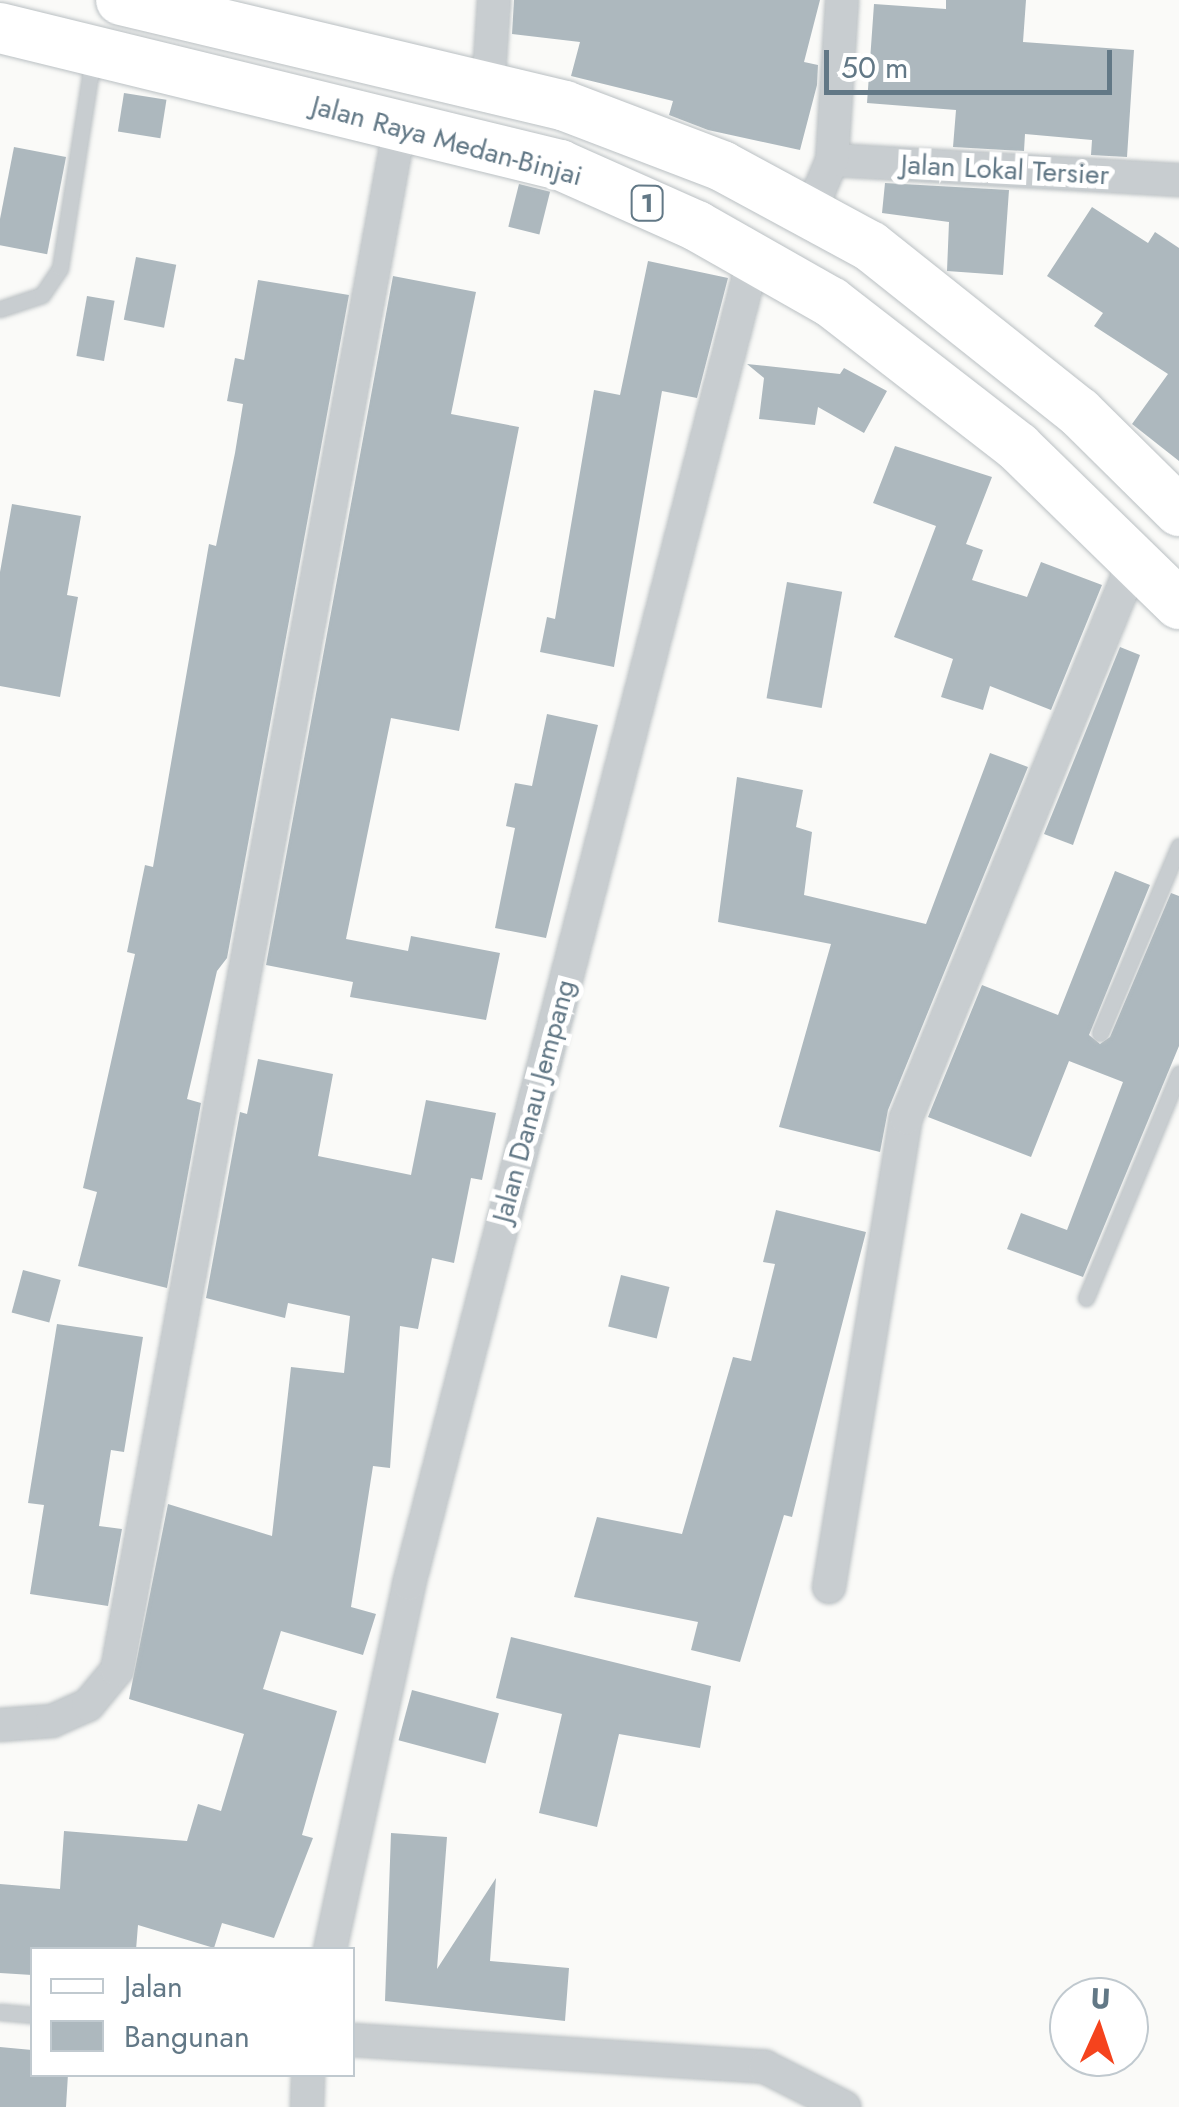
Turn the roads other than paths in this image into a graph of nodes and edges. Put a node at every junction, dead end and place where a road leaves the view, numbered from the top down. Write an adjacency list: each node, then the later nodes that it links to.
1 (120, 0): 6 (main road, Jalan Raya Medan-Binjai / 1)
2 (494, 0): 6 (street)
3 (842, 0): 8 (street)
4 (0, 28): 5 (main road, Jalan Raya Medan-Binjai / 1)
5 (93, 56): 7 (main road, Jalan Raya Medan-Binjai / 1); 12 (lane)
6 (488, 90): 10 (main road, Jalan Raya Medan-Binjai / 1)
7 (400, 125): 11 (main road, Jalan Raya Medan-Binjai / 1); 21 (street)
8 (832, 160): 9 (street, Jalan Lokal Tersier); 10 (street)
9 (1179, 180)
10 (808, 215): 13 (main road, Jalan Raya Medan-Binjai / 1)
11 (754, 257): 14 (main road, Jalan Raya Medan-Binjai / 1); 22 (street, Jalan Danau Jempang)
12 (0, 310)
13 (1179, 512)
14 (1133, 564): 15 (main road, Jalan Raya Medan-Binjai / 1); 20 (street)
15 (1179, 604)
16 (1179, 846): 17 (lane)
17 (1100, 1033)
18 (1179, 1074): 19 (lane)
19 (1086, 1298)
20 (829, 1587)
21 (0, 1726)
22 (331, 1947)
23 (0, 2012): 24 (lane)
24 (30, 2014)
25 (355, 2040): 28 (street)
26 (308, 2077): 27 (street)
27 (307, 2107)
28 (844, 2107)

